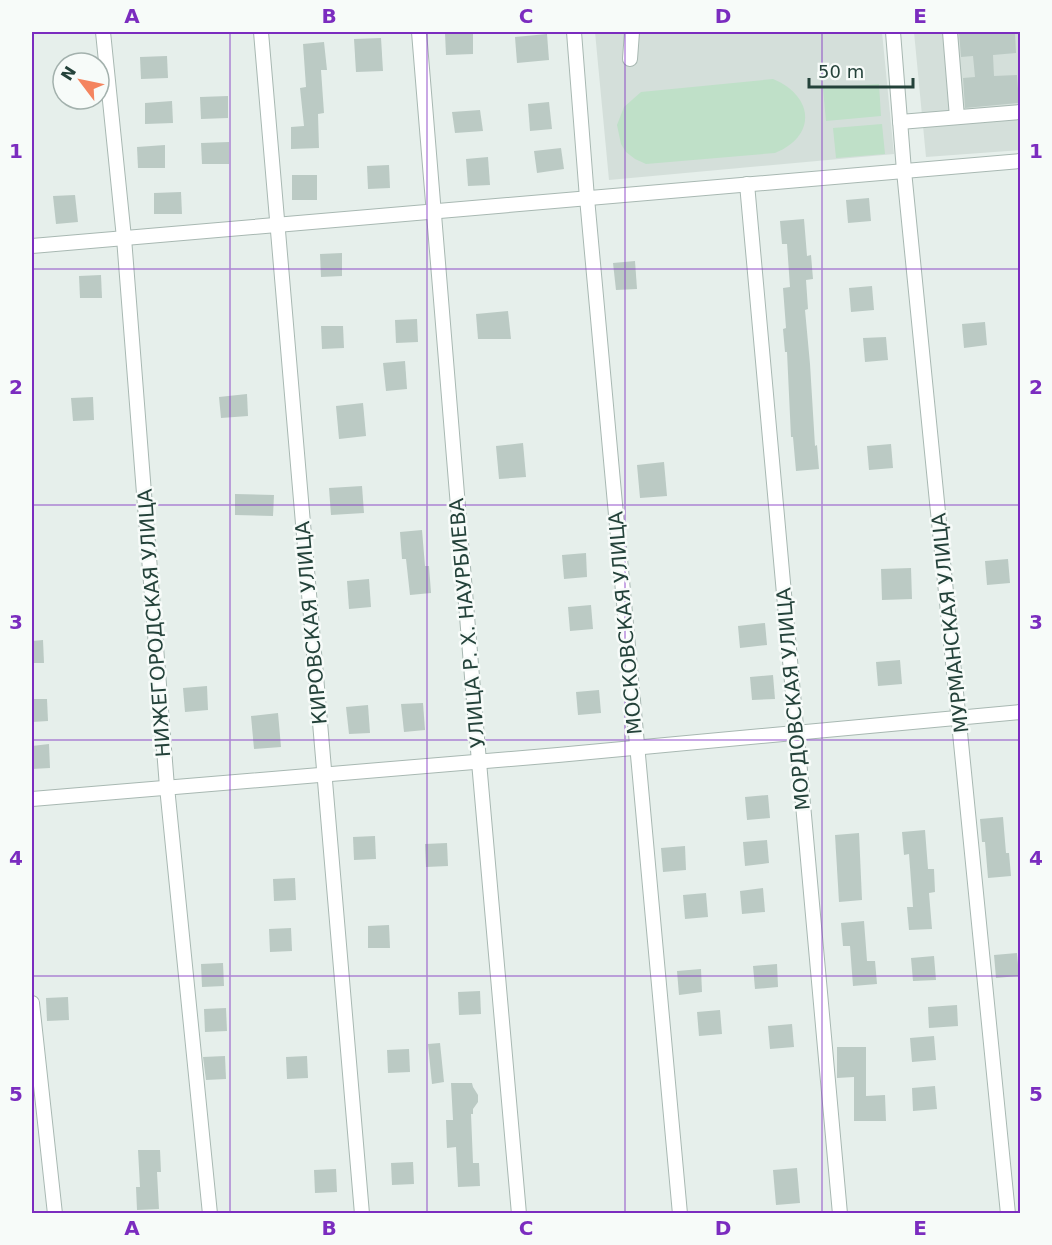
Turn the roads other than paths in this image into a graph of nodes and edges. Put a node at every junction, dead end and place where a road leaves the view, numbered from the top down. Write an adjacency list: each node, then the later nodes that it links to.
1 (103, 32): 18 (street, НИЖЕГОРОДСКАЯ УЛИЦА)
2 (261, 32): 17 (street, КИРОВСКАЯ УЛИЦА)
3 (419, 32): 16 (street, УЛИЦА Р. Х. НАУРБИЕВА)
4 (574, 32): 15 (street, МОСКОВСКАЯ УЛИЦА)
5 (632, 32): 8 (street)
6 (893, 32): 11 (street, МУРМАНСКАЯ УЛИЦА)
7 (950, 32): 10 (street)
8 (630, 59)
9 (1020, 112): 10 (street)
10 (957, 117): 11 (street)
11 (900, 122): 13 (street, МУРМАНСКАЯ УЛИЦА)
12 (1020, 161): 13 (street)
13 (904, 171): 14 (street); 21 (street, МУРМАНСКАЯ УЛИЦА)
14 (747, 184): 15 (street); 22 (street, МОРДОВСКАЯ УЛИЦА)
15 (587, 198): 16 (street); 23 (street, МОСКОВСКАЯ УЛИЦА)
16 (435, 211): 17 (street); 24 (street, УЛИЦА Р. Х. НАУРБИЕВА)
17 (278, 225): 18 (street); 25 (street, КИРОВСКАЯ УЛИЦА)
18 (124, 238): 19 (street); 26 (street, НИЖЕГОРОДСКАЯ УЛИЦА)
19 (32, 246)
20 (1020, 711): 21 (street)
21 (959, 716): 22 (street); 35 (street, МУРМАНСКАЯ УЛИЦА)
22 (796, 732): 23 (street); 34 (street, МОРДОВСКАЯ УЛИЦА)
23 (636, 748): 24 (street); 33 (street, МОСКОВСКАЯ УЛИЦА)
24 (478, 762): 25 (street); 32 (street, УЛИЦА Р. Х. НАУРБИЕВА)
25 (324, 775): 26 (street); 31 (street, КИРОВСКАЯ УЛИЦА)
26 (167, 788): 27 (street); 30 (street, НИЖЕГОРОДСКАЯ УЛИЦА)
27 (32, 799)
28 (32, 1003): 29 (street)
29 (55, 1214)
30 (210, 1214)
31 (362, 1214)
32 (519, 1214)
33 (680, 1214)
34 (840, 1214)
35 (1008, 1214)

